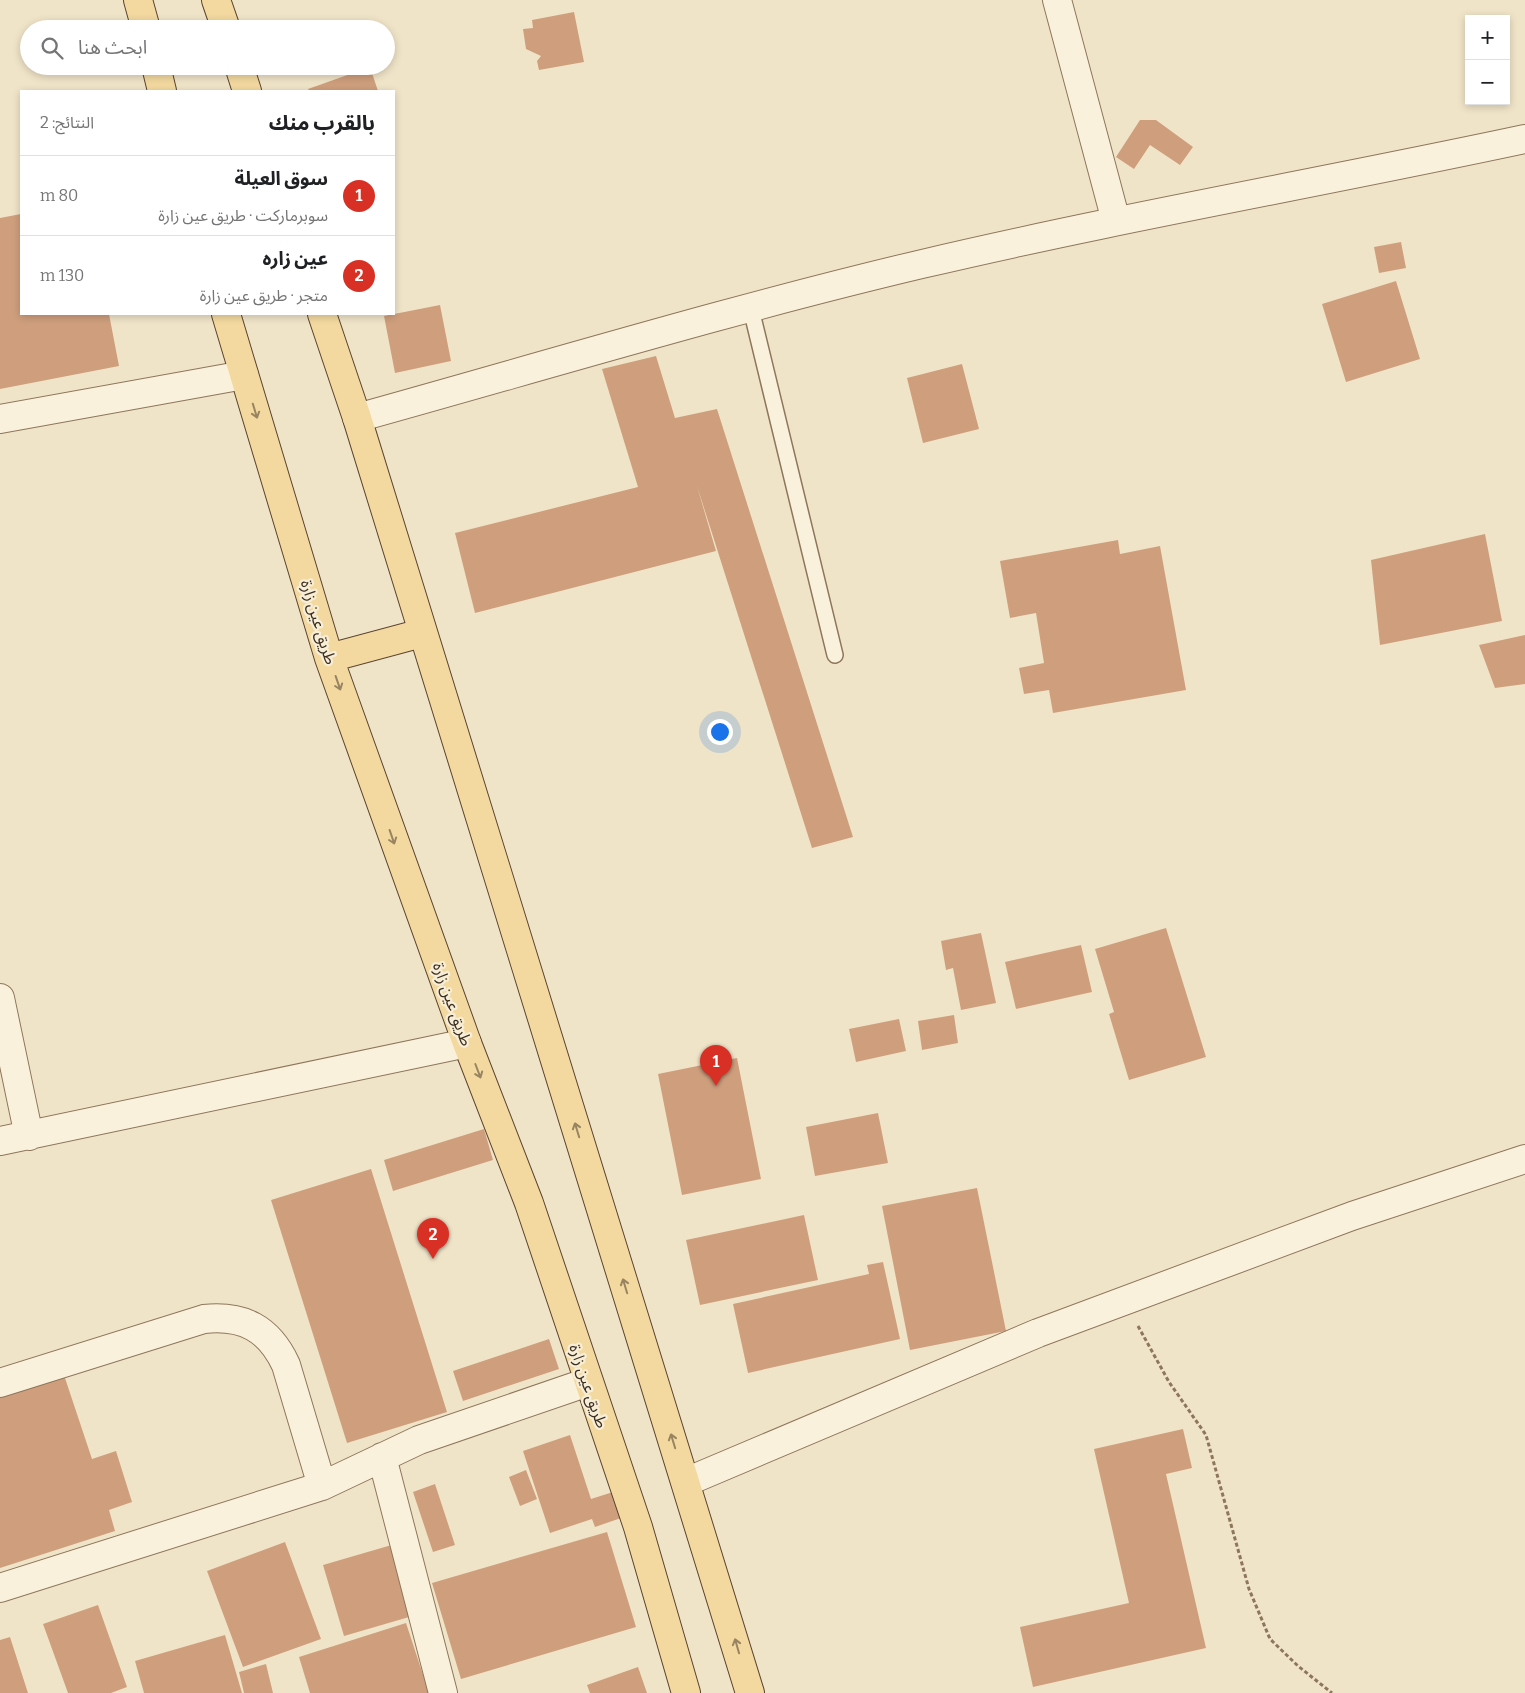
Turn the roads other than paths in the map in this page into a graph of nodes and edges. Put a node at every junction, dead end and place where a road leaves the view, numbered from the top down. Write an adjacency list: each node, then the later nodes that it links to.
1 (138, 0): 4 (main road)
2 (216, 0): 5 (main road)
3 (1057, 0): 11 (street)
4 (144, 20)
5 (223, 20)
6 (158, 75): 8 (main road)
7 (242, 75): 9 (main road)
8 (162, 90)
9 (247, 90)
10 (1525, 140): 11 (street)
11 (1116, 222): 12 (street)
12 (751, 309): 16 (street); 19 (lane)
13 (226, 315): 15 (main road, طريق عين زارة)
14 (322, 315): 16 (main road)
15 (244, 375): 17 (street); 20 (main road, طريق عين زارة, one-way to 20)
16 (356, 418): 18 (main road)
17 (0, 419)
18 (422, 633): 20 (main road); 29 (main road, one-way to 18)
19 (835, 655)
20 (329, 658): 22 (main road, طريق عين زارة, one-way to 22)
21 (0, 998): 23 (street)
22 (467, 1043): 23 (street); 26 (main road, طريق عين زارة, one-way to 26)
23 (29, 1136): 24 (street)
24 (0, 1141)
25 (1525, 1159): 29 (street)
26 (588, 1382): 28 (street); 33 (main road, طريق عين زارة)
27 (0, 1383): 30 (street)
28 (382, 1457): 30 (street); 32 (street)
29 (686, 1482): 34 (main road, one-way to 29)
30 (322, 1486): 31 (street)
31 (0, 1588)
32 (443, 1693)
33 (686, 1693)
34 (750, 1693)

